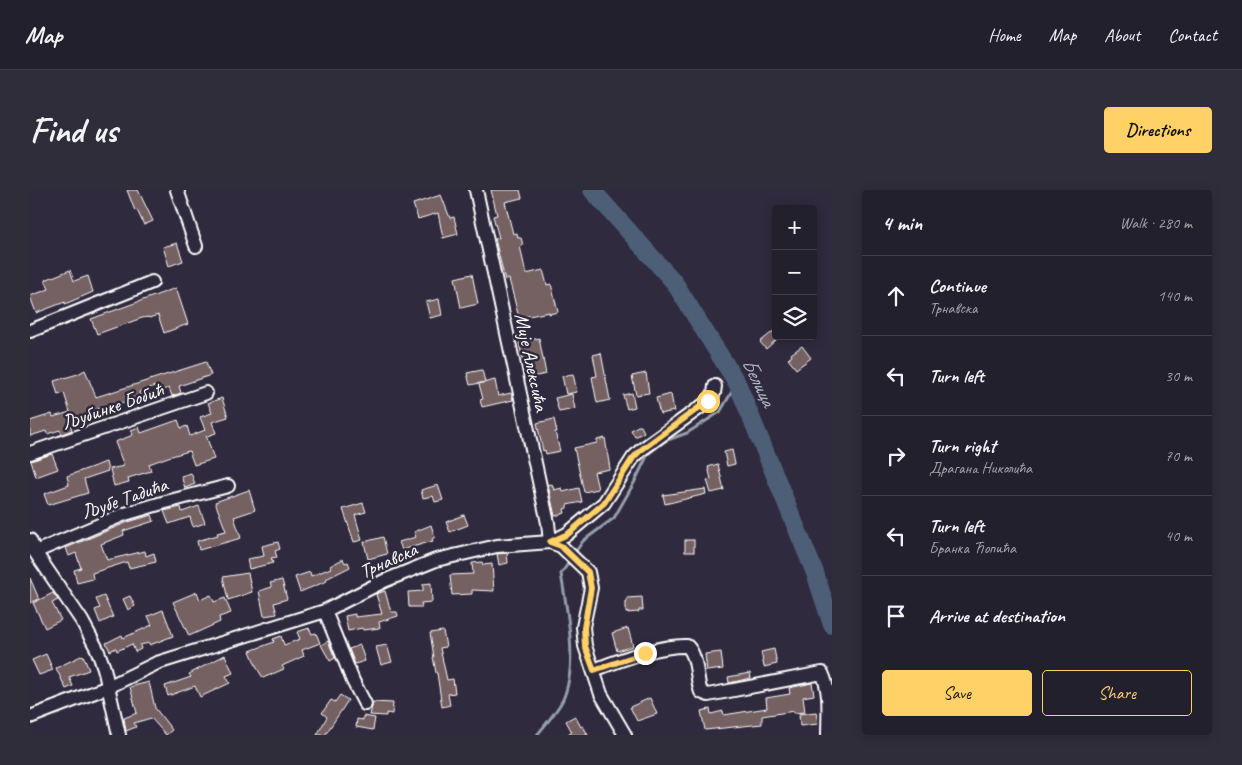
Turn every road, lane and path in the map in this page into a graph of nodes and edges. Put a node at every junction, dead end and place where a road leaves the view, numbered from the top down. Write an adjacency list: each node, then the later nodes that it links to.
1 (177, 190): 3 (street)
2 (476, 190): 11 (street, Мије Алексића)
3 (196, 246)
4 (152, 282): 5 (street)
5 (30, 331)
6 (715, 386): 11 (street, Трнавска)
7 (206, 393): 8 (street, Љубинке Бобић)
8 (30, 453)
9 (228, 486): 12 (street, Љубе Тадића)
10 (30, 540): 12 (street)
11 (550, 542): 13 (street, Трнавска); 14 (street)
12 (35, 552): 15 (street)
13 (324, 611): 15 (street, Трнавска); 16 (street)
14 (594, 670): 19 (street); 20 (street)
15 (108, 687): 17 (street, Трнавска); 18 (street)
16 (365, 704)
17 (30, 717)
18 (119, 735)
19 (625, 735)
20 (828, 735)

